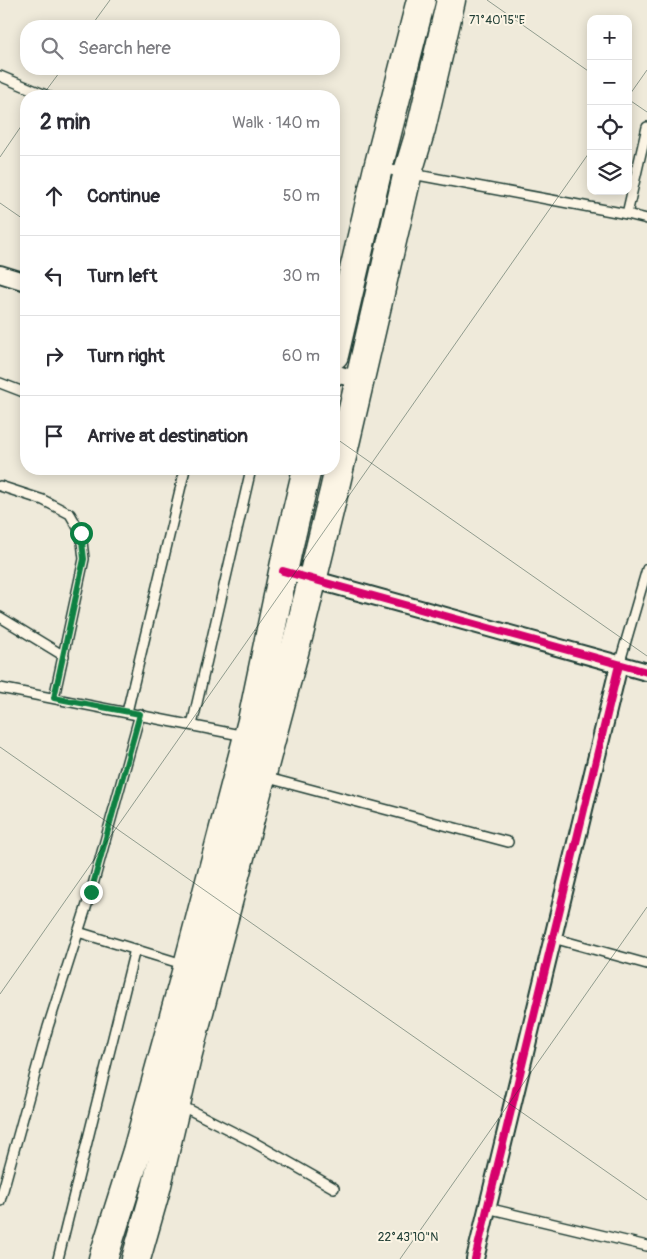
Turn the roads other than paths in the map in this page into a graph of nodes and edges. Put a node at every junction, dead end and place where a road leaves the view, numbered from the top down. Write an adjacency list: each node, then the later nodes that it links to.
1 (421, 0): 6 (highway)
2 (451, 0): 7 (highway)
3 (0, 76): 4 (lane)
4 (34, 90)
5 (647, 127): 8 (lane)
6 (378, 168): 7 (lane); 12 (highway)
7 (408, 172): 8 (lane); 14 (highway)
8 (627, 214): 9 (lane)
9 (647, 219)
10 (0, 274): 11 (street)
11 (20, 280)
12 (340, 330)
13 (340, 375): 14 (street)
14 (360, 381): 17 (highway)
15 (0, 383): 16 (lane)
16 (20, 391)
17 (340, 465)
18 (184, 475): 32 (lane)
19 (250, 475): 34 (lane)
20 (306, 475): 24 (highway)
21 (338, 475): 25 (highway)
22 (0, 486): 27 (lane)
23 (647, 569): 28 (lane)
24 (283, 571): 25 (street); 35 (highway)
25 (313, 579): 28 (street); 35 (highway)
26 (0, 617): 27 (lane)
27 (64, 656): 31 (lane)
28 (619, 664): 29 (street); 39 (street)
29 (647, 672)
30 (0, 688): 31 (lane)
31 (54, 698): 32 (lane)
32 (127, 712): 33 (lane)
33 (140, 714): 34 (lane); 38 (lane)
34 (192, 725): 35 (lane)
35 (259, 739): 36 (highway); 42 (highway)
36 (262, 776): 37 (lane); 43 (highway)
37 (508, 842)
38 (78, 932): 40 (lane); 46 (lane)
39 (553, 938): 41 (lane); 47 (street)
40 (135, 949): 42 (lane); 49 (lane)
41 (647, 964)
42 (188, 965): 43 (highway)
43 (171, 1073): 44 (highway); 50 (highway)
44 (176, 1103): 45 (lane); 51 (highway)
45 (334, 1188)
46 (0, 1201)
47 (487, 1208): 48 (lane); 52 (street)
48 (647, 1246)
49 (58, 1259)
50 (103, 1259)
51 (136, 1259)
52 (475, 1259)

